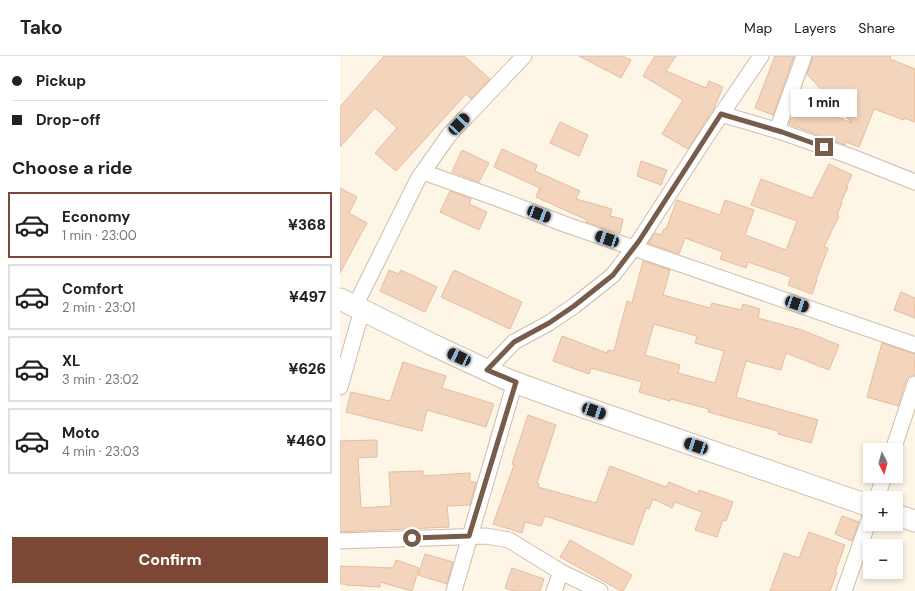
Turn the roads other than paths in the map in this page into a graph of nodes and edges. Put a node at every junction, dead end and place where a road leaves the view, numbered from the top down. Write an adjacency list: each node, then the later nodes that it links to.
1 (524, 56): 6 (street)
2 (761, 56): 4 (street)
3 (804, 56): 5 (street)
4 (721, 114): 5 (street); 8 (street)
5 (777, 130): 7 (street)
6 (423, 172): 8 (street); 9 (street)
7 (915, 182)
8 (634, 248): 10 (street); 11 (street)
9 (352, 305): 11 (street); 14 (street)
10 (915, 345)
11 (487, 370): 12 (street)
12 (516, 382): 16 (street); 20 (street)
13 (915, 384): 15 (street)
14 (340, 388)
15 (895, 443)
16 (863, 504)
17 (903, 518): 18 (street)
18 (915, 522)
19 (865, 531): 26 (street)
20 (469, 536): 21 (street); 22 (street); 23 (street)
21 (340, 541)
22 (561, 572): 24 (street); 25 (street)
23 (454, 591)
24 (554, 591)
25 (600, 591)
26 (844, 591)

